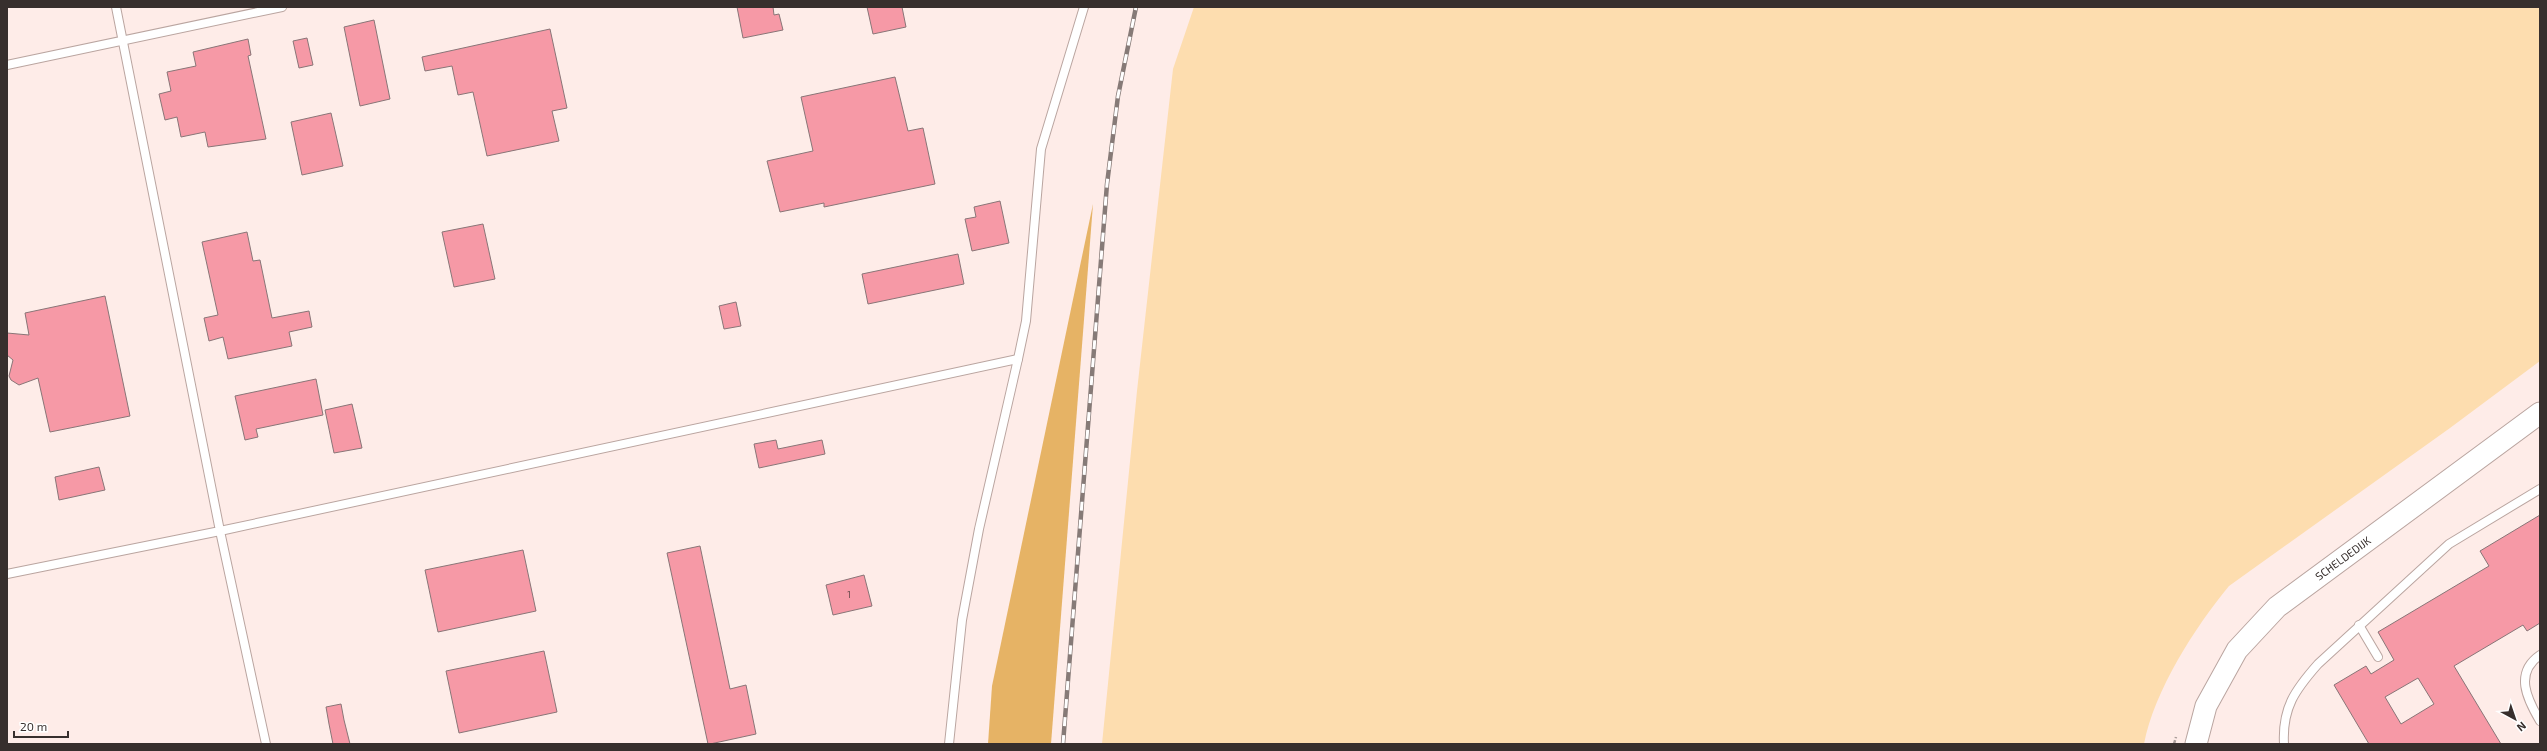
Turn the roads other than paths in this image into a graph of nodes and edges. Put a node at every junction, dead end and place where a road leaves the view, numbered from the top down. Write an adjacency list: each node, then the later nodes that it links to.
1 (116, 7): 4 (lane)
2 (282, 7): 4 (lane)
3 (1084, 7): 6 (lane)
4 (123, 40): 5 (lane); 9 (lane)
5 (7, 65)
6 (1018, 359): 9 (lane); 16 (lane)
7 (2540, 413): 17 (street, SCHELDEDIJK)
8 (2540, 489): 11 (lane)
9 (220, 531): 10 (lane); 15 (lane)
10 (7, 574)
11 (2359, 625): 13 (lane); 18 (lane)
12 (2540, 655): 14 (lane)
13 (2378, 657)
14 (2540, 721)
15 (266, 744)
16 (950, 744)
17 (2196, 744)
18 (2284, 744)

